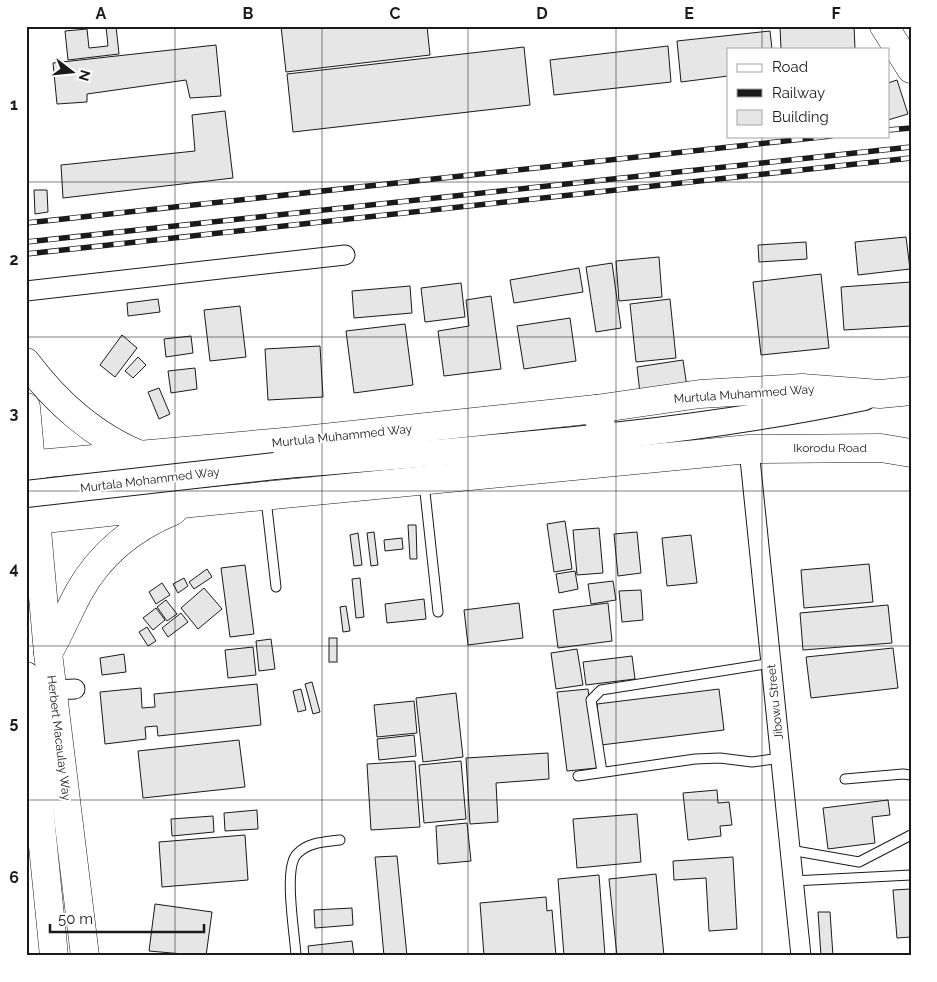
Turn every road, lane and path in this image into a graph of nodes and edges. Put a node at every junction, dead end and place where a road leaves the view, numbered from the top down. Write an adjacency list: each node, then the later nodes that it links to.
1 (884, 26): 2 (main road)
2 (911, 69)
3 (344, 255): 4 (street)
4 (26, 291)
5 (26, 362): 13 (main road)
6 (911, 391): 7 (main road)
7 (880, 394): 9 (main road, Murtula Muhammed Way); 10 (main road, Murtula Muhammed Way)
8 (26, 407): 14 (main road, Herbert Macaulay Way)
9 (596, 409): 10 (main road); 13 (main road, Murtula Muhammed Way)
10 (605, 438): 15 (main road, Murtula Muhammed Way)
11 (749, 449): 12 (main road, Ikorodu Road); 16 (main road); 24 (street, Jibowu Street)
12 (911, 453)
13 (140, 455): 14 (main road, Murtula Muhammed Way)
14 (29, 465): 20 (main road, Herbert Macaulay Way)
15 (275, 466): 17 (main road, Murtala Mohammed Way, bridge)
16 (423, 481): 18 (main road); 22 (lane)
17 (26, 494)
18 (265, 496): 19 (main road); 21 (lane)
19 (191, 503): 20 (main road); 23 (main road)
20 (31, 521): 23 (main road, Herbert Macaulay Way)
21 (276, 587)
22 (438, 612)
23 (48, 654): 37 (main road, Herbert Macaulay Way)
24 (772, 663): 26 (street, Jibowu Street); 27 (lane)
25 (26, 676): 36 (main road, Herbert Macaulay Way)
26 (781, 758): 27 (lane); 33 (street, Jibowu Street)
27 (602, 772): 29 (lane)
28 (911, 775): 30 (lane)
29 (578, 776)
30 (845, 779)
31 (911, 835): 33 (lane)
32 (340, 840): 38 (lane)
33 (790, 850): 35 (street, Jibowu Street)
34 (911, 875): 35 (lane)
35 (792, 881): 39 (street, Jibowu Street)
36 (54, 956)
37 (85, 956)
38 (296, 956)
39 (801, 956)

